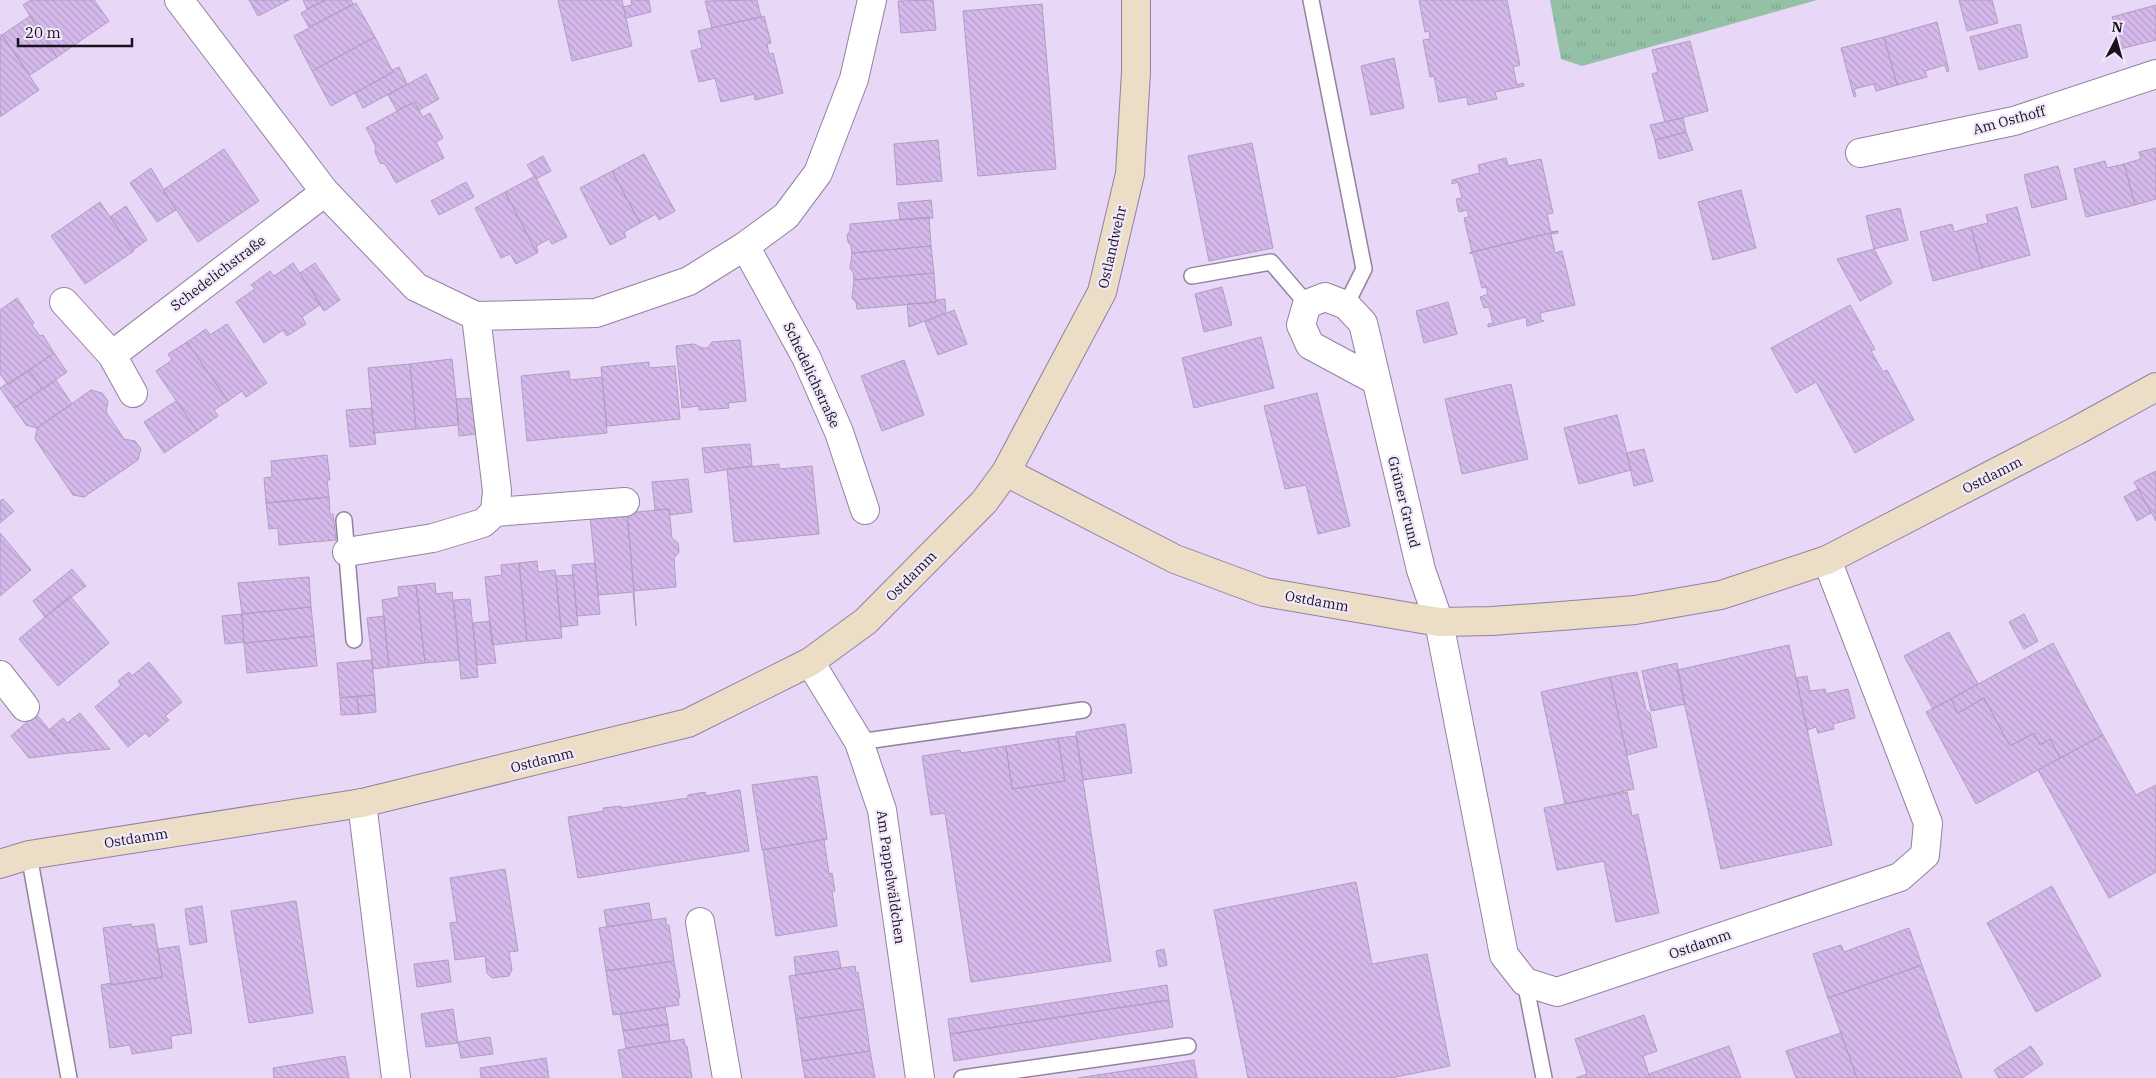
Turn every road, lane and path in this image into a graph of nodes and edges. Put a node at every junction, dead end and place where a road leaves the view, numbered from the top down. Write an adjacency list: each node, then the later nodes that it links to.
1 (179, 0): 7 (street)
2 (872, 0): 8 (street)
3 (1136, 0): 18 (street, Ostlandwehr)
4 (1311, 0): 12 (lane)
5 (2156, 74): 6 (street, Am Osthoff)
6 (1860, 153)
7 (325, 192): 13 (street); 14 (street, Schedelichstraße)
8 (745, 246): 13 (street); 20 (street, Schedelichstraße)
9 (1192, 276): 11 (lane)
10 (64, 302): 14 (street)
11 (1307, 304): 12 (street); 15 (street)
12 (1346, 305): 15 (street, Grüner Grund)
13 (476, 316): 21 (street)
14 (112, 355): 17 (street)
15 (1375, 380): 25 (street, Grüner Grund)
16 (2156, 387): 24 (street, Ostdamm)
17 (133, 393)
18 (1006, 472): 25 (street, Ostdamm); 27 (street, Ostdamm)
19 (625, 502): 21 (street)
20 (865, 510)
21 (495, 512): 23 (street)
22 (344, 520): 23 (lane)
23 (347, 552): 26 (lane)
24 (1828, 560): 25 (street, Ostdamm); 36 (street, Ostdamm)
25 (1439, 622): 36 (street)
26 (354, 640)
27 (810, 662): 31 (street, Am Pappelwäldchen); 32 (street, Ostdamm)
28 (0, 675): 29 (street)
29 (26, 707)
30 (1083, 710): 31 (lane)
31 (859, 742): 41 (street, Am Pappelwäldchen)
32 (362, 802): 33 (street, Ostdamm); 39 (street)
33 (30, 856): 34 (street, Ostdamm); 38 (lane)
34 (0, 864)
35 (700, 922): 40 (street)
36 (1525, 982): 43 (lane)
37 (1188, 1046): 42 (lane)
38 (69, 1078)
39 (396, 1078)
40 (727, 1078)
41 (920, 1078)
42 (962, 1078)
43 (1544, 1078)

